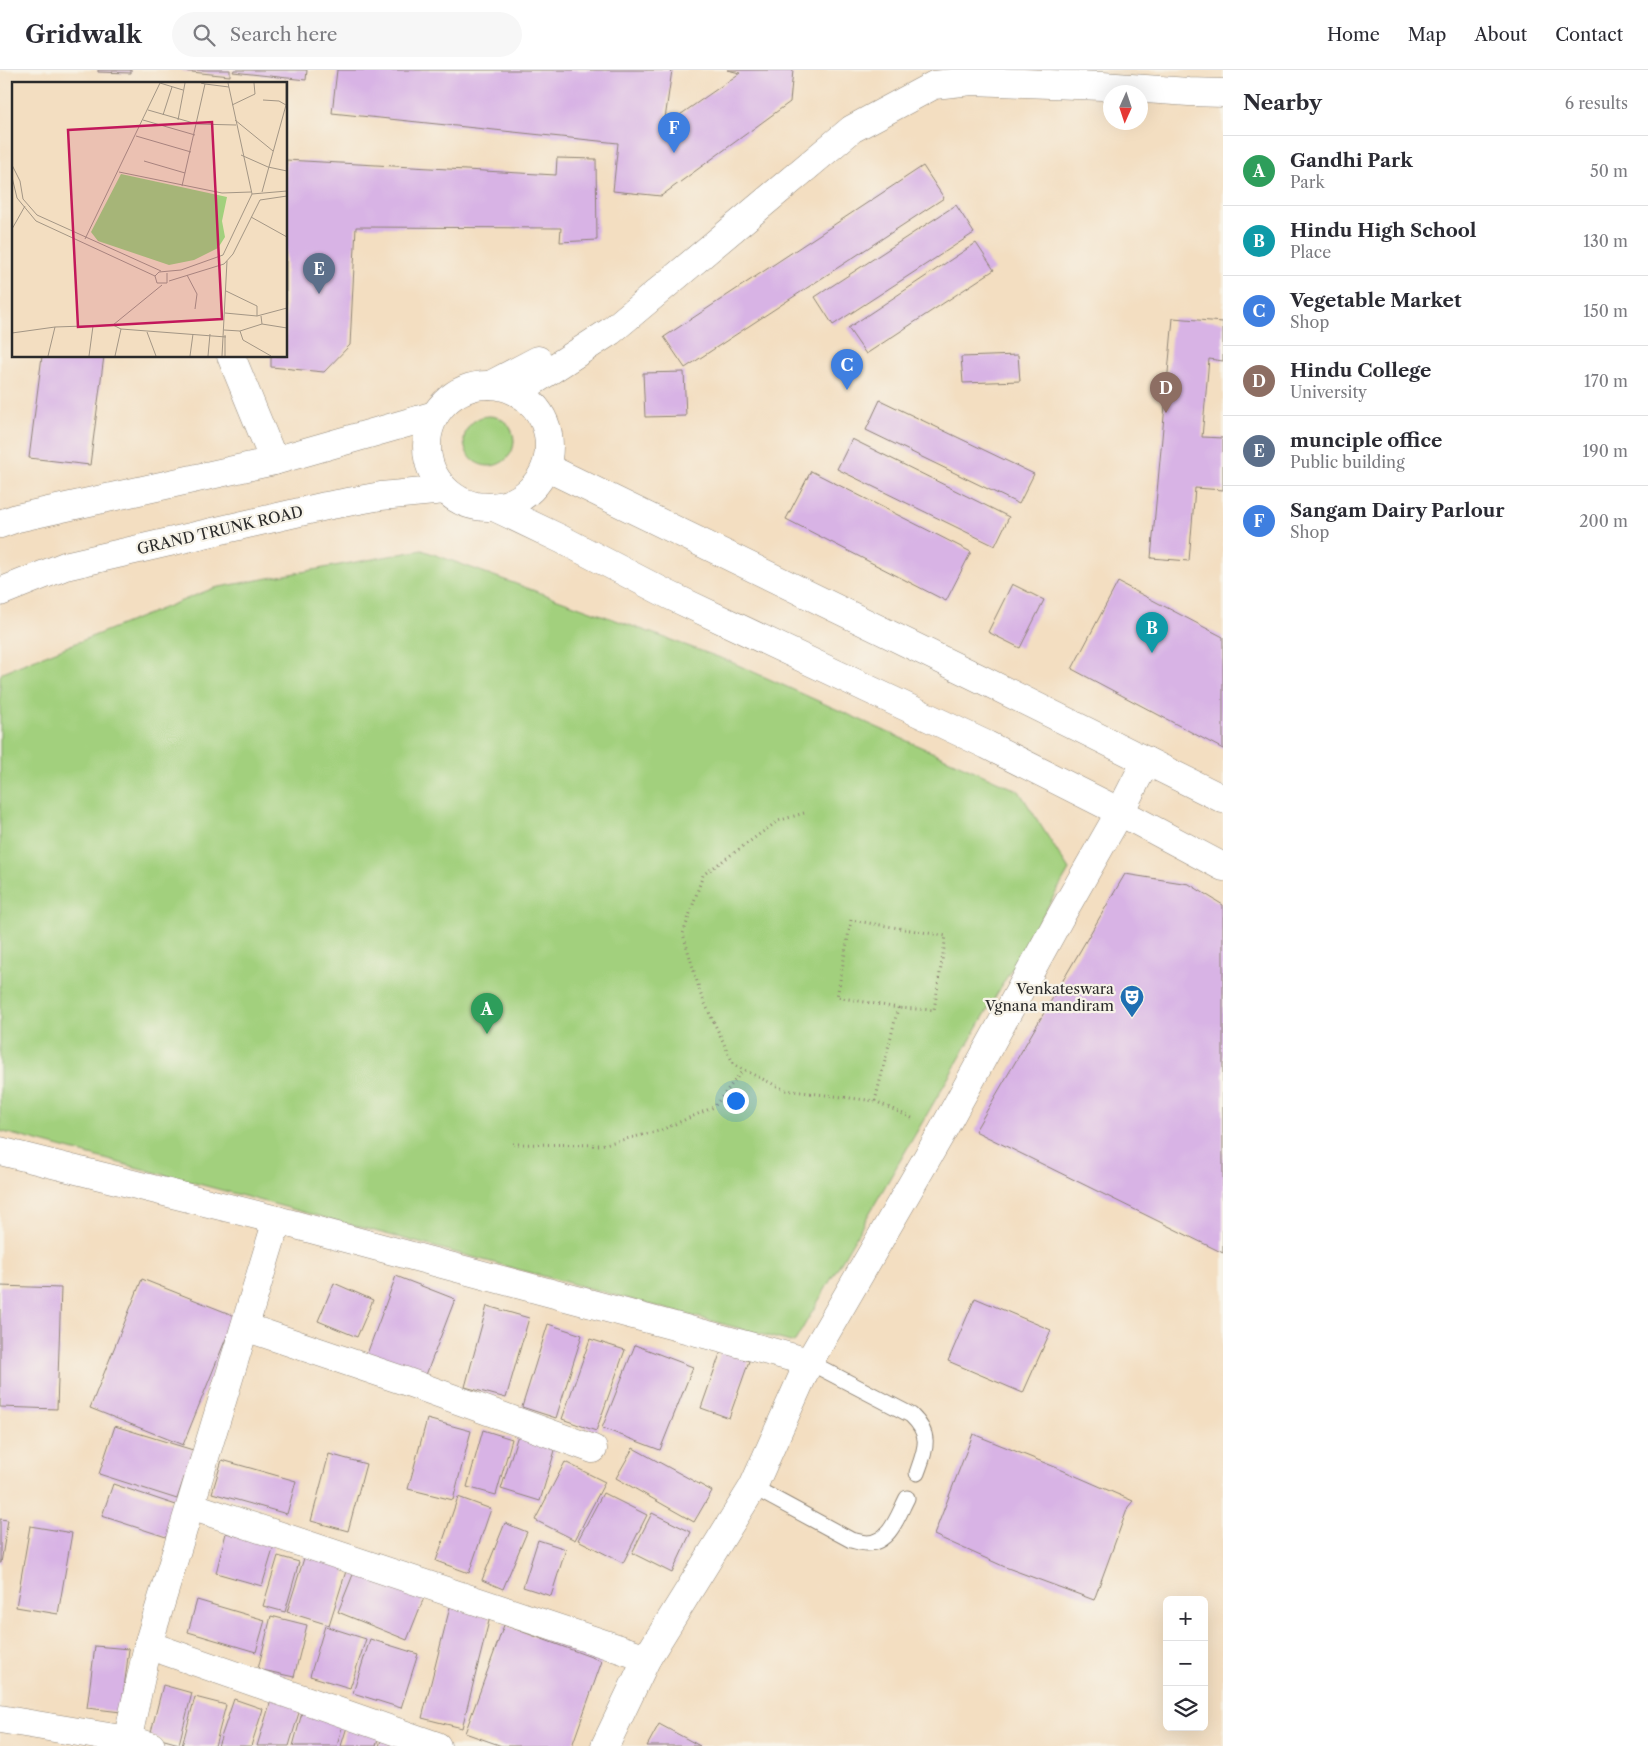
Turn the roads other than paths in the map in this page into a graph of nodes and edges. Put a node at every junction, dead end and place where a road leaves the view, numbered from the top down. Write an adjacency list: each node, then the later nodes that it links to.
1 (928, 70): 6 (street)
2 (1104, 70): 3 (street)
3 (1223, 77)
4 (1223, 93): 7 (street)
5 (232, 358): 9 (street)
6 (490, 385): 7 (street); 8 (street)
7 (517, 392): 10 (street)
8 (435, 415): 9 (street); 11 (street)
9 (274, 461): 13 (street)
10 (546, 467): 12 (street); 15 (street)
11 (445, 490): 12 (street); 14 (street, GRAND TRUNK ROAD)
12 (494, 507): 17 (street)
13 (0, 524)
14 (0, 592)
15 (1146, 761): 16 (street); 17 (street)
16 (1223, 799)
17 (1120, 812): 18 (street); 22 (street)
18 (1223, 867)
19 (0, 1151): 20 (street)
20 (277, 1220): 21 (street); 22 (street)
21 (244, 1327): 23 (street); 27 (street)
22 (809, 1362): 24 (lane); 25 (street)
23 (593, 1449)
24 (917, 1473)
25 (753, 1486): 26 (lane); 29 (street)
26 (907, 1498)
27 (191, 1506): 28 (street); 29 (street)
28 (148, 1645): 31 (street); 32 (street)
29 (647, 1658): 33 (street)
30 (0, 1719): 31 (street)
31 (135, 1744)
32 (437, 1746)
33 (605, 1746)

